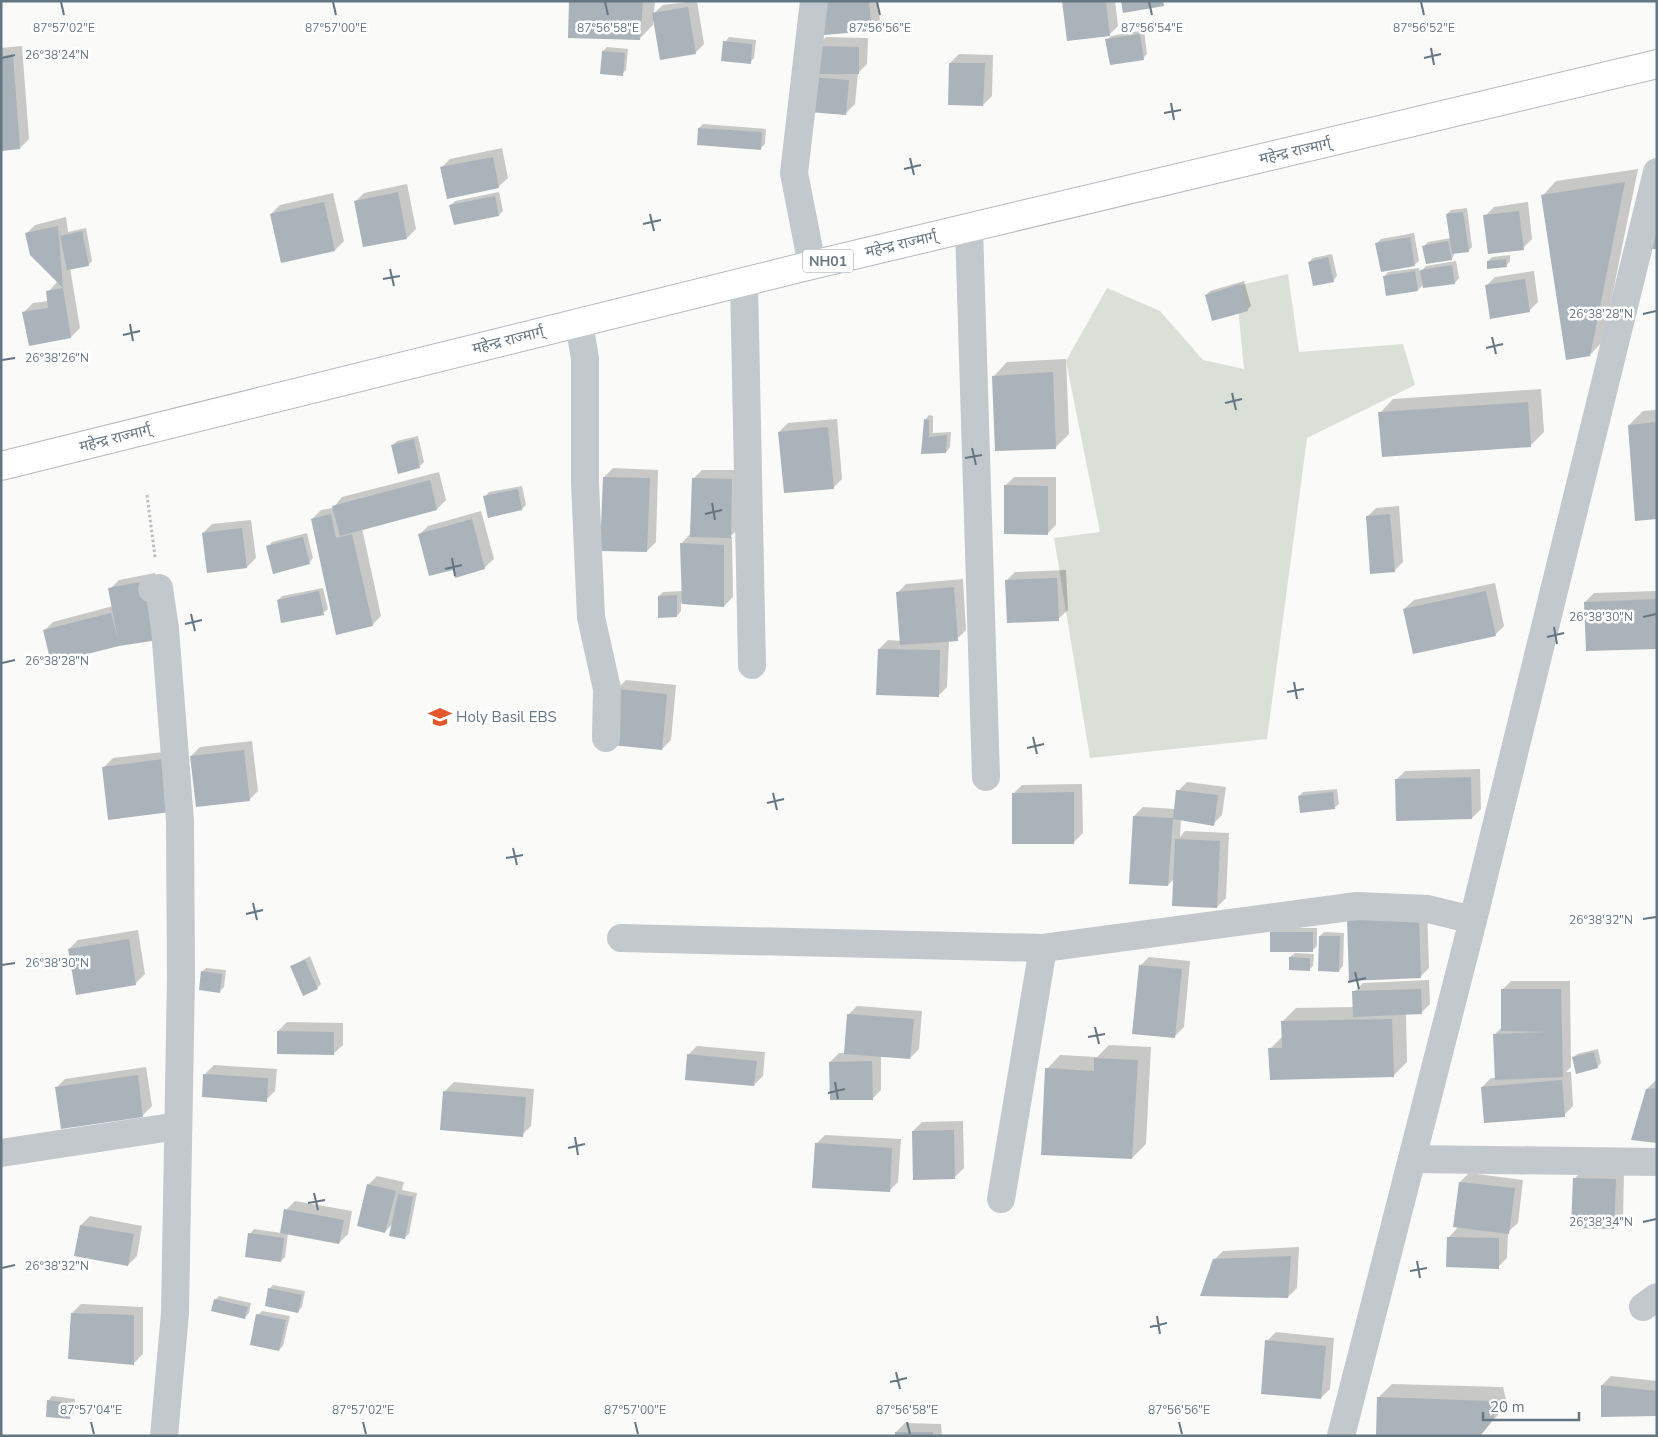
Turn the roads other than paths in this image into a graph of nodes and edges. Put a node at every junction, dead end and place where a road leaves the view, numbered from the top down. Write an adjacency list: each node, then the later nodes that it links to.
1 (814, 1): 5 (street)
2 (1657, 64): 4 (highway, महेन्द्र राज्मार्ग् / NH01)
3 (1657, 172): 13 (street)
4 (969, 228): 5 (highway, महेन्द्र राज्मार्ग् / NH01); 12 (street)
5 (812, 265): 6 (highway, महेन्द्र राज्मार्ग् / NH01)
6 (744, 282): 7 (highway, महेन्द्र राज्मार्ग् / NH01); 10 (street)
7 (579, 322): 8 (highway, महेन्द्र राज्मार्ग् / NH01); 11 (street)
8 (1, 466)
9 (155, 588): 16 (street)
10 (752, 665)
11 (606, 738)
12 (986, 777)
13 (1473, 920): 15 (street); 18 (street)
14 (621, 938): 15 (street)
15 (1043, 948): 20 (street)
16 (178, 1126): 17 (street); 21 (street)
17 (1, 1153)
18 (1412, 1159): 19 (street); 22 (street)
19 (1657, 1162)
20 (1002, 1199)
21 (164, 1436)
22 (1341, 1436)

